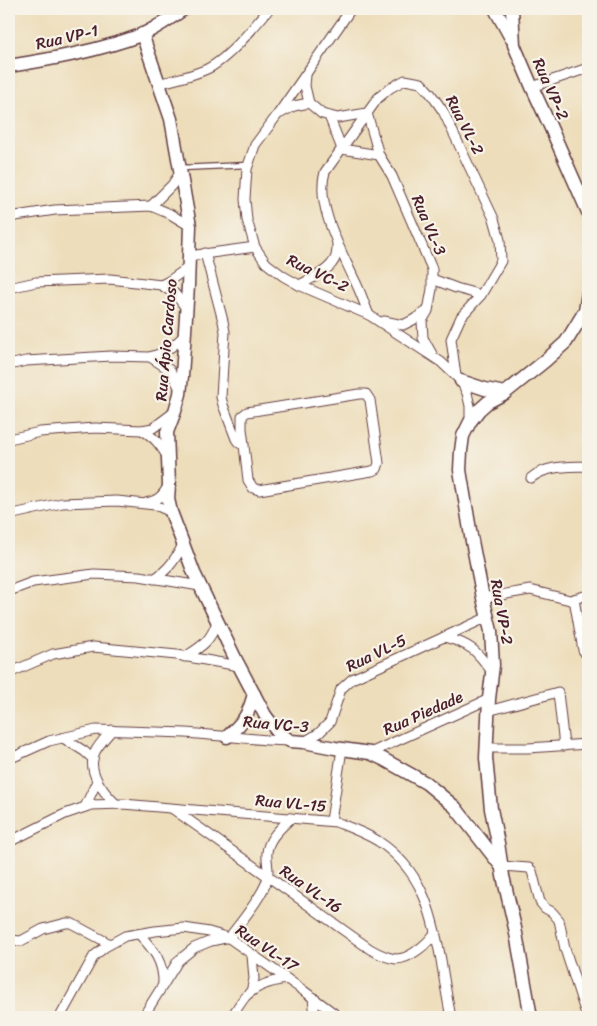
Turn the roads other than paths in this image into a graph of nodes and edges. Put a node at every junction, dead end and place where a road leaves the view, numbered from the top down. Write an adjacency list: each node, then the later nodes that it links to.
1 (184, 9): 6 (street, Rua VP-1)
2 (269, 9): 11 (street)
3 (351, 9): 10 (street, Rua VC-2)
4 (495, 9): 7 (street)
5 (512, 9): 7 (street)
6 (142, 34): 8 (street, Rua VP-1); 11 (street, Rua Ápio Cardoso)
7 (514, 39): 12 (street, Rua VP-2)
8 (9, 66)
9 (588, 68): 12 (street)
10 (306, 74): 13 (street); 15 (street, Rua VC-2)
11 (159, 84): 20 (street, Rua Ápio Cardoso)
12 (532, 87): 22 (street, Rua VP-2)
13 (309, 103): 15 (street); 16 (street)
14 (367, 113): 16 (street); 17 (street, Rua VL-2); 18 (street, Rua VL-3); 34 (street, Rua VL-2)
15 (278, 114): 19 (street, Rua VC-2)
16 (329, 116): 17 (street)
17 (342, 148): 18 (street); 25 (street, Rua VL-2)
18 (379, 155): 29 (street, Rua VL-3)
19 (249, 165): 20 (lane); 26 (street, Rua VC-2)
20 (180, 170): 21 (street); 24 (street, Rua Ápio Cardoso)
21 (151, 206): 23 (street); 24 (street)
22 (588, 212)
23 (9, 217)
24 (190, 226): 28 (street, Rua Ápio Cardoso)
25 (337, 241): 31 (street); 37 (street, Rua VL-2)
26 (255, 247): 27 (street); 31 (street, Rua VC-2)
27 (205, 253): 28 (street); 50 (street)
28 (189, 262): 30 (street); 35 (street, Rua Ápio Cardoso)
29 (432, 279): 34 (street); 36 (street, Rua VL-3)
30 (161, 284): 32 (street); 35 (street)
31 (299, 285): 37 (street, Rua VC-2)
32 (9, 288)
33 (588, 292): 45 (street, Rua VP-2)
34 (482, 295): 43 (street, Rua VL-2)
35 (186, 308): 39 (street, Rua Ápio Cardoso)
36 (428, 311): 38 (street); 41 (street, Rua VL-3)
37 (369, 315): 38 (street, Rua VC-2)
38 (379, 320): 41 (street, Rua VC-2)
39 (185, 334): 40 (street); 44 (street, Rua Ápio Cardoso)
40 (150, 357): 42 (street); 44 (street)
41 (433, 357): 43 (street, Rua VC-2)
42 (9, 365)
43 (459, 378): 45 (street); 47 (street, Rua VC-2)
44 (180, 389): 46 (street, Rua Ápio Cardoso)
45 (505, 393): 47 (street, Rua VP-2)
46 (176, 411): 48 (street); 51 (street, Rua Ápio Cardoso)
47 (470, 422): 63 (street, Rua VP-2)
48 (142, 430): 49 (street); 51 (street)
49 (9, 439)
50 (244, 445): 50 (street)
51 (168, 458): 54 (street, Rua Ápio Cardoso)
52 (588, 466): 53 (street)
53 (531, 478)
54 (169, 485): 55 (street); 56 (street, Rua Ápio Cardoso)
55 (146, 503): 56 (street); 57 (street)
56 (170, 512): 58 (street, Rua Ápio Cardoso)
57 (9, 515)
58 (183, 545): 59 (street); 60 (street, Rua Ápio Cardoso)
59 (154, 579): 60 (street); 61 (street)
60 (200, 586): 66 (street, Rua Ápio Cardoso)
61 (9, 591)
62 (588, 595): 64 (street)
63 (483, 598): 64 (street); 65 (street, Rua VP-2)
64 (574, 599): 69 (street)
65 (488, 617): 67 (street, Rua VL-5); 71 (street, Rua VP-2)
66 (217, 622): 68 (street); 70 (street, Rua Ápio Cardoso)
67 (444, 637): 71 (street); 79 (street, Rua VL-5)
68 (185, 657): 70 (street); 72 (street)
69 (588, 657)
70 (239, 666): 73 (street, Rua Ápio Cardoso)
71 (492, 672): 74 (street, Rua VP-2)
72 (9, 673)
73 (254, 694): 76 (street); 78 (street, Rua Ápio Cardoso)
74 (489, 705): 81 (street, Rua Piedade); 82 (street, Rua VP-2); 84 (street, Rua Piedade)
75 (112, 730): 76 (street, Rua VC-3); 77 (street, Rua VC-3); 86 (street)
76 (227, 737): 78 (street, Rua VC-3)
77 (63, 738): 85 (street, Rua VC-3); 86 (street)
78 (290, 741): 79 (street, Rua VC-3)
79 (304, 742): 83 (street, Rua VC-3)
80 (588, 744): 81 (street)
81 (564, 746): 82 (street)
82 (486, 748): 94 (street, Rua VP-2)
83 (342, 749): 84 (street, Rua VC-3); 92 (street)
84 (370, 753): 94 (street, Rua VC-3)
85 (9, 759)
86 (93, 760): 87 (street)
87 (97, 781): 88 (street); 89 (street)
88 (116, 804): 89 (street, Rua VL-15); 90 (street, Rua VL-15)
89 (84, 807): 93 (street, Rua VL-15)
90 (172, 809): 91 (street, Rua VL-15); 95 (street, Rua VL-16)
91 (291, 818): 92 (street, Rua VL-15); 95 (street)
92 (331, 822): 96 (street, Rua VL-15)
93 (9, 842)
94 (501, 866): 112 (street, Rua VP-2); 113 (street)
95 (268, 876): 96 (street, Rua VL-16); 98 (street)
96 (435, 933): 111 (street, Rua VL-15)
97 (138, 934): 98 (street, Rua VL-17); 100 (street, Rua VL-17); 103 (street)
98 (229, 938): 101 (street, Rua VL-17); 103 (street)
99 (9, 940): 100 (street)
100 (110, 944): 106 (street, Rua VL-17)
101 (252, 955): 102 (street, Rua VL-17); 104 (street)
102 (286, 979): 104 (street); 105 (street, Rua VL-17)
103 (163, 985): 107 (street)
104 (251, 992): 108 (street)
105 (312, 997): 109 (street); 110 (street, Rua VL-17)
106 (60, 1017)
107 (143, 1017)
108 (231, 1017)
109 (315, 1017)
110 (339, 1017)
111 (451, 1017)
112 (531, 1017)
113 (587, 1017)

